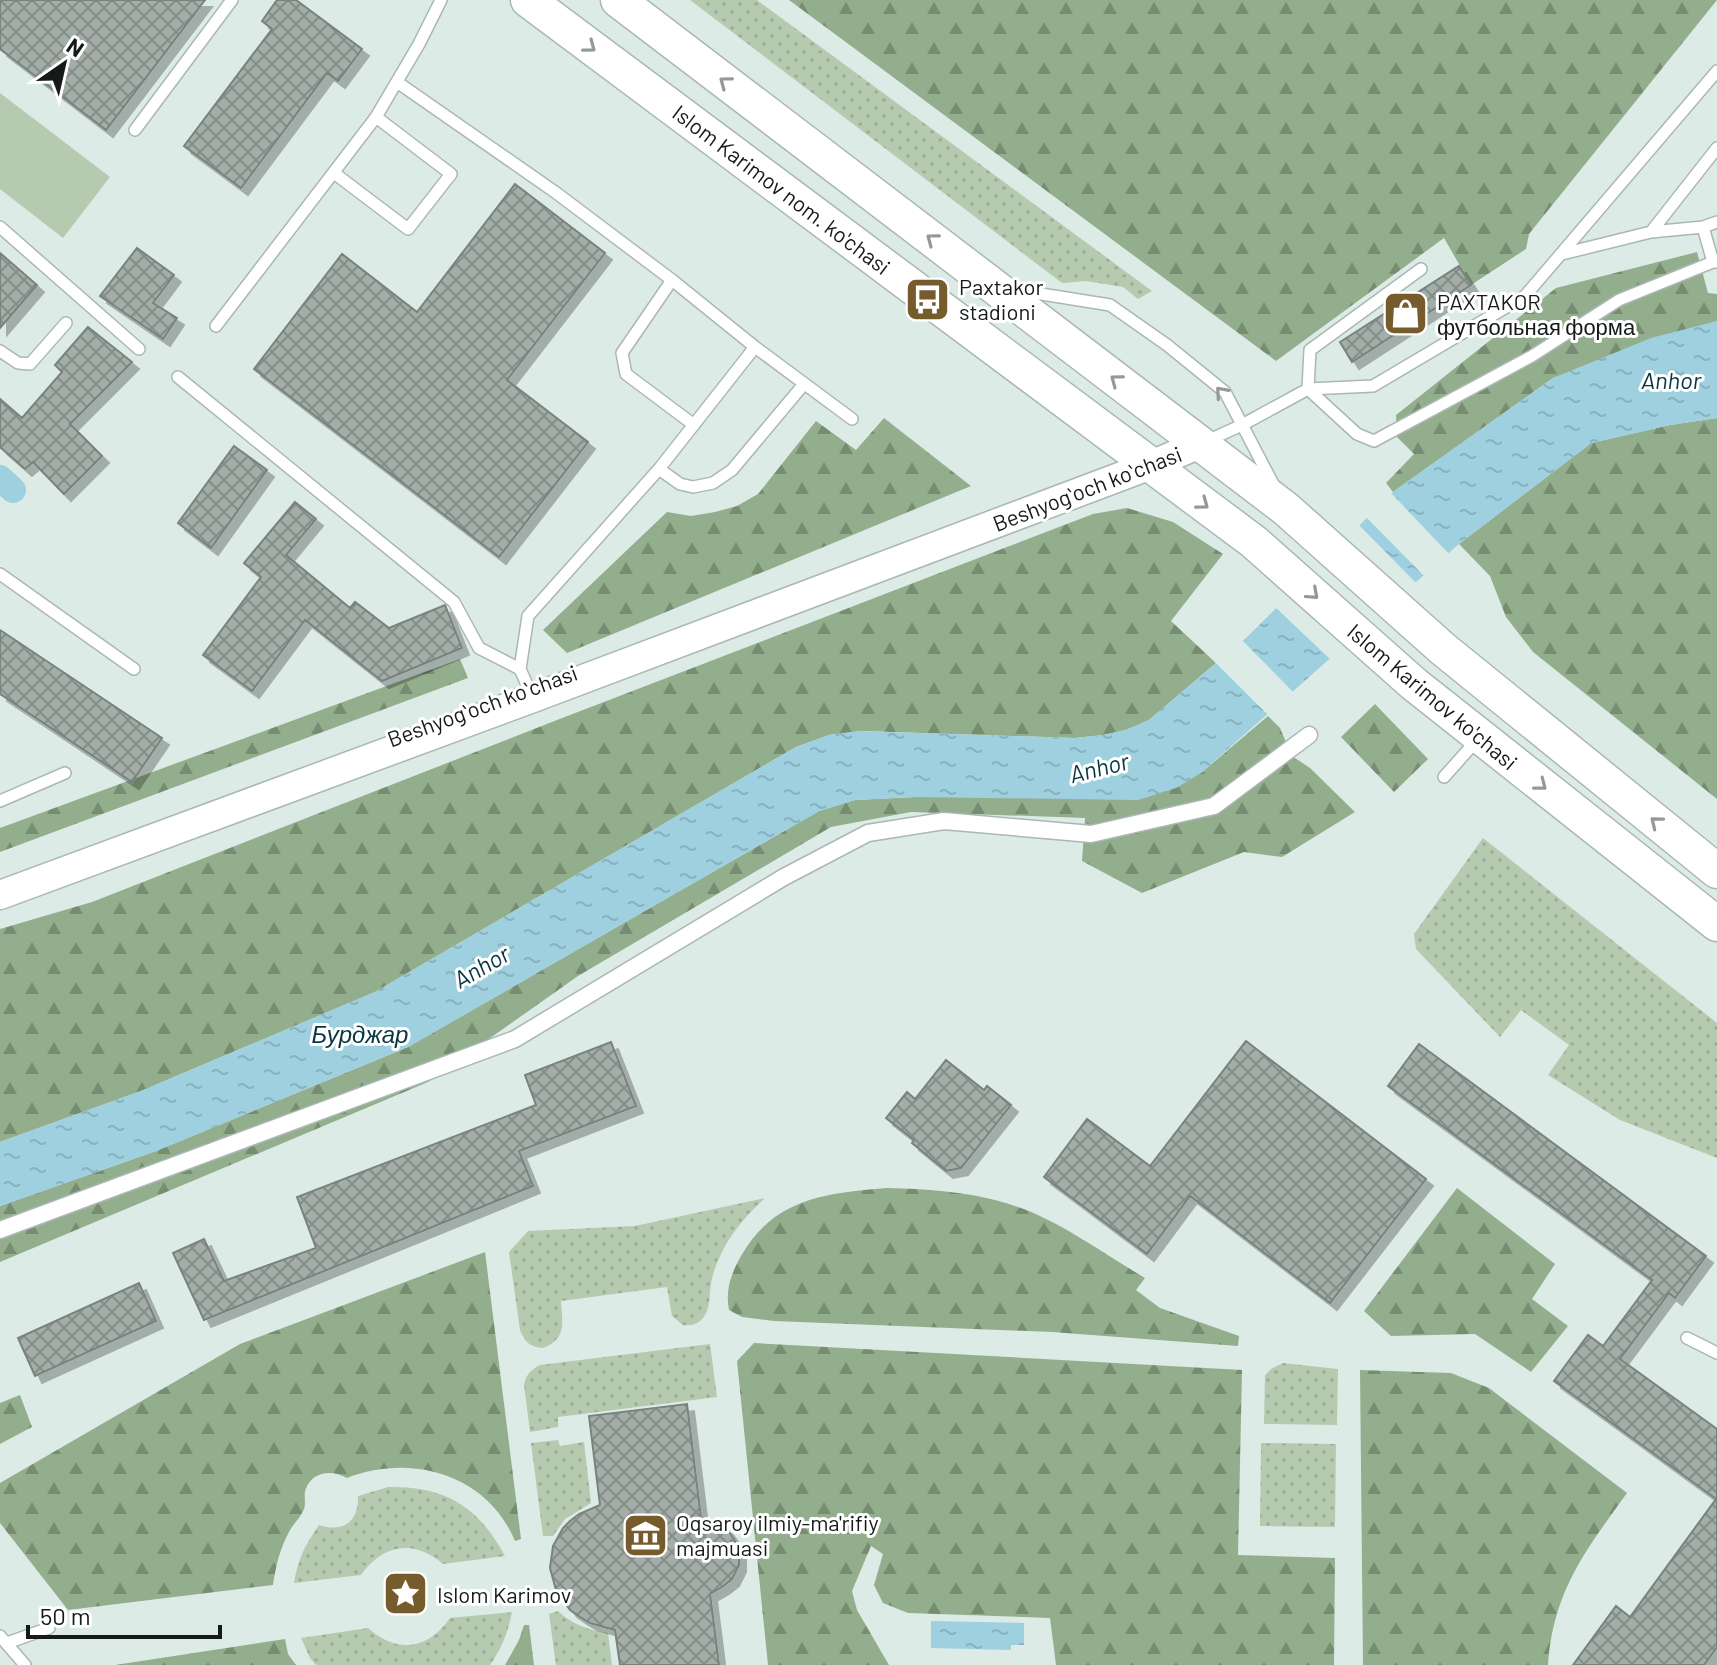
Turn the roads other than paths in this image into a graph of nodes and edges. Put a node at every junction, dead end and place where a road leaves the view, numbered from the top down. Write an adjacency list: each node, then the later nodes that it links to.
1 (232, 0): 10 (lane)
2 (441, 0): 8 (lane)
3 (528, 0): 7 (main road, Islom Karimov nom. ko'chasi, one-way to 7)
4 (618, 0): 5 (main road)
5 (663, 35): 7 (main road); 21 (main road, one-way to 5)
6 (1717, 71): 17 (lane)
7 (631, 77): 34 (main road, Islom Karimov nom. ko'chasi)
8 (397, 82): 9 (lane); 20 (lane)
9 (376, 117): 12 (lane); 12 (lane)
10 (135, 130)
11 (1717, 148): 16 (lane)
12 (334, 173): 23 (lane)
13 (1717, 222): 15 (lane)
14 (0, 227): 25 (lane)
15 (1703, 227): 16 (lane); 18 (lane)
16 (1651, 232): 17 (lane)
17 (1562, 254): 29 (lane)
18 (1715, 262): 29 (lane)
19 (1421, 269): 29 (lane)
20 (672, 280): 24 (lane); 31 (lane)
21 (994, 286): 32 (lane, one-way to 21); 33 (main road, one-way to 21)
22 (66, 323): 26 (lane)
23 (216, 326)
24 (755, 347): 28 (lane); 31 (lane)
25 (139, 349)
26 (0, 351)
27 (178, 377): 39 (lane)
28 (804, 384): 30 (lane); 35 (lane)
29 (1308, 389): 32 (lane)
30 (852, 419)
31 (694, 425): 35 (lane)
32 (1242, 425): 33 (lane); 36 (lane)
33 (1200, 444): 34 (street, Beshyogʻoch koʻchasi); 36 (main road, Islom Karimov ko'chasi)
34 (1143, 459): 39 (street, Beshyogʻoch koʻchasi); 41 (main road, Islom Karimov ko'chasi, one-way to 41)
35 (659, 469): 39 (lane)
36 (1286, 509): 45 (main road, Islom Karimov ko'chasi, one-way to 36)
37 (0, 574): 38 (lane)
38 (134, 669)
39 (527, 685): 46 (street, Beshyogʻoch koʻchasi); 47 (street, Beshyogʻoch koʻchasi)
40 (1309, 735): 49 (street)
41 (1480, 737): 43 (lane); 48 (main road, Islom Karimov ko'chasi, one-way to 48)
42 (65, 773): 44 (lane)
43 (1444, 777)
44 (0, 801)
45 (1717, 871)
46 (0, 879)
47 (0, 895)
48 (1717, 924)
49 (0, 1230)
50 (1687, 1338): 51 (lane)
51 (1717, 1353)
52 (49, 1628): 53 (lane)
53 (4, 1640): 54 (lane)
54 (25, 1665)

